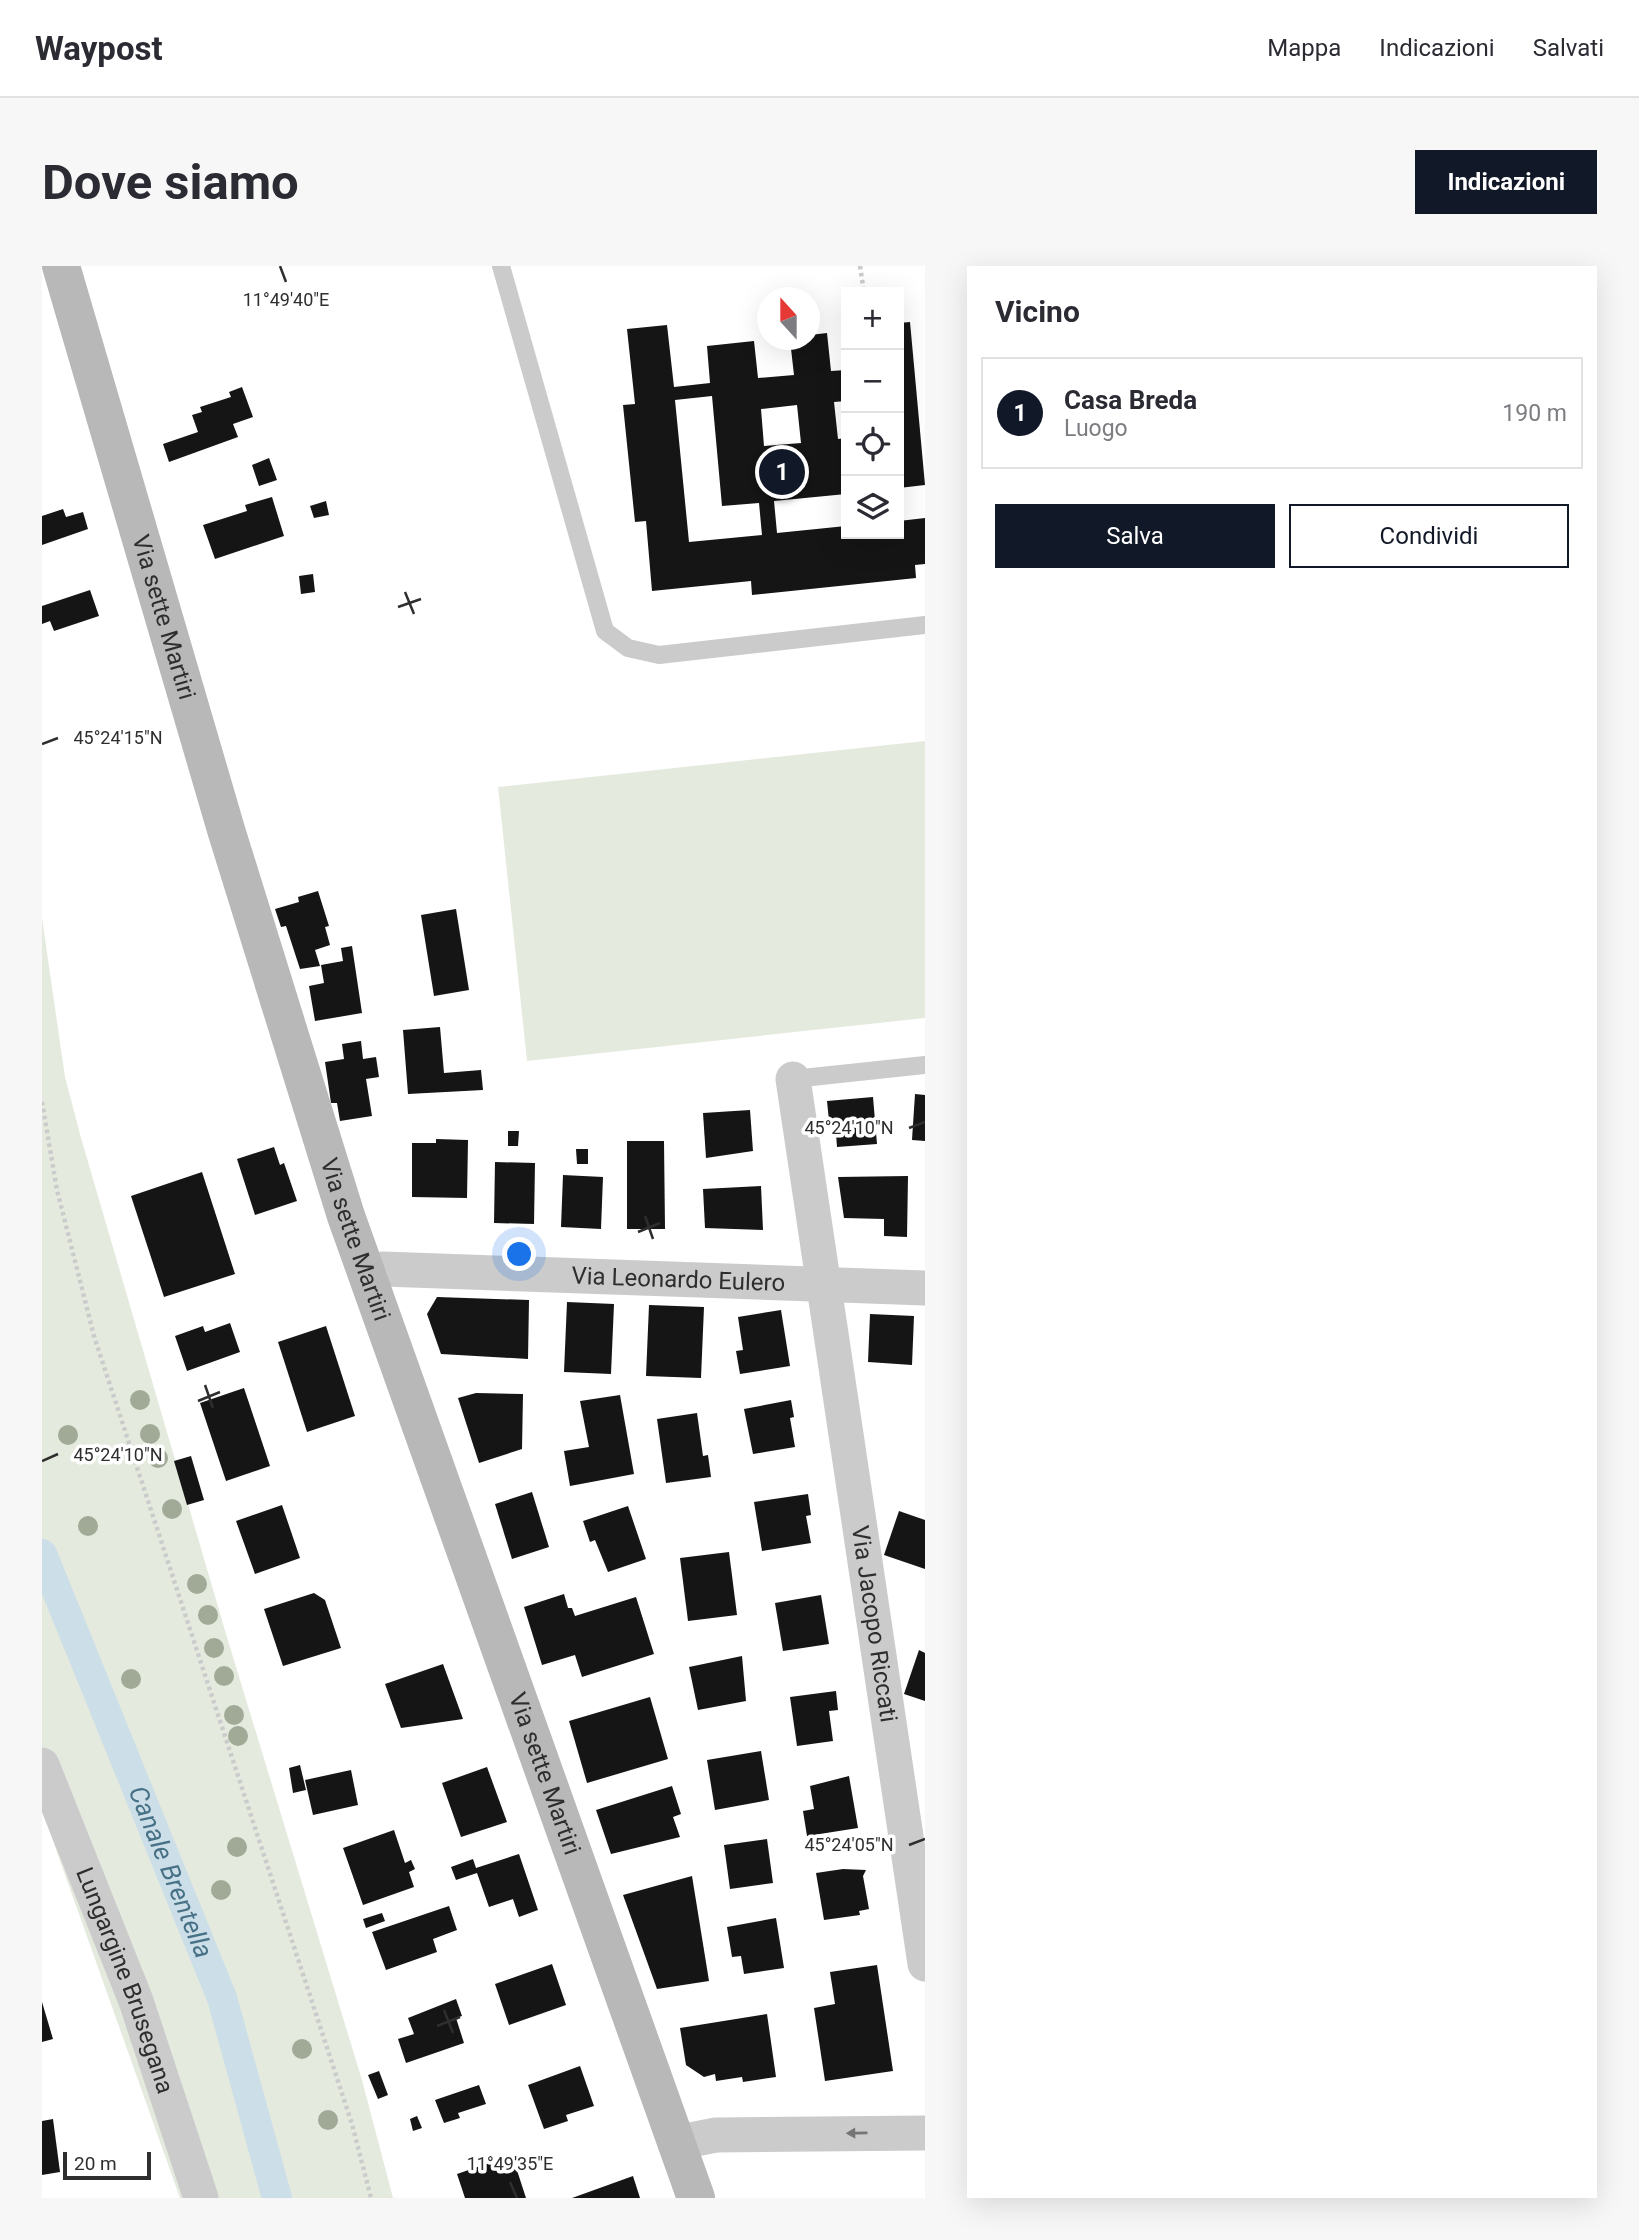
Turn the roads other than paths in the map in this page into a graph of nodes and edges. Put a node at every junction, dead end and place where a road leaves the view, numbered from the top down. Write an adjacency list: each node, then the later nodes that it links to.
1 (61, 266): 6 (main road, Via sette Martiri)
2 (501, 266): 3 (lane)
3 (925, 625)
4 (925, 1065): 5 (lane)
5 (793, 1079): 7 (street, Via Leonardo Eulero)
6 (367, 1276): 7 (street, Via Leonardo Eulero); 12 (main road, Via sette Martiri)
7 (822, 1284): 8 (street, Via Leonardo Eulero); 10 (street, Via Jacopo Riccati)
8 (925, 1288)
9 (42, 1765): 13 (street, Lungargine Brusegana)
10 (925, 1964)
11 (925, 2133): 12 (street, one-way to 12)
12 (675, 2143): 14 (main road, Via sette Martiri)
13 (201, 2198)
14 (696, 2198)

